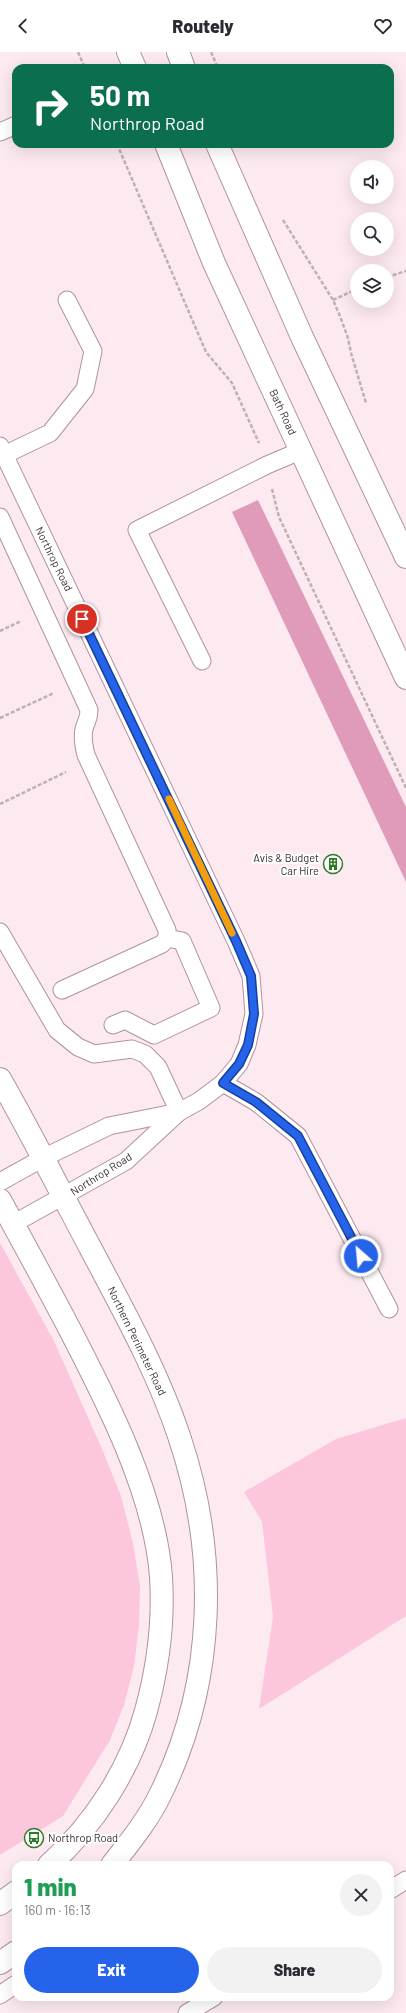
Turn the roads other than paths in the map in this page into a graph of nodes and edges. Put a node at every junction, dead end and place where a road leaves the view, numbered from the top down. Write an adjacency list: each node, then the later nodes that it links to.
1 (128, 52): 3 (main road)
2 (178, 52): 4 (main road)
3 (133, 64)
4 (182, 64)
5 (12, 127): 6 (lane)
6 (0, 132)
7 (168, 148): 11 (main road, Bath Road)
8 (219, 148): 13 (main road)
9 (67, 300): 10 (lane)
10 (2, 451): 21 (lane, Northrop Road)
11 (300, 451): 14 (lane); 15 (main road, Bath Road)
12 (0, 517): 17 (lane)
13 (406, 557)
14 (202, 661)
15 (406, 678)
16 (0, 932): 22 (lane)
17 (167, 938): 18 (lane); 19 (lane)
18 (62, 990)
19 (113, 1025)
20 (0, 1079): 23 (main road, Northern Perimeter Road)
21 (223, 1083): 22 (lane, Northrop Road); 28 (lane)
22 (179, 1112): 23 (lane, Northrop Road); 25 (lane, Northrop Road)
23 (43, 1158): 24 (lane, Northrop Road); 25 (main road, Northern Perimeter Road)
24 (0, 1182)
25 (63, 1197): 27 (lane, Northrop Road); 30 (main road, Northern Perimeter Road)
26 (0, 1200): 27 (main road)
27 (13, 1224): 29 (main road)
28 (389, 1309)
29 (53, 1861)
30 (115, 1861)
31 (406, 1880): 32 (lane)
32 (394, 1888)
33 (12, 1895): 34 (main road)
34 (0, 1904)
35 (12, 1955): 36 (main road)
36 (0, 1963)
37 (12, 1987): 38 (lane)
38 (0, 1995)
39 (208, 2001): 40 (lane)
40 (188, 2013)

